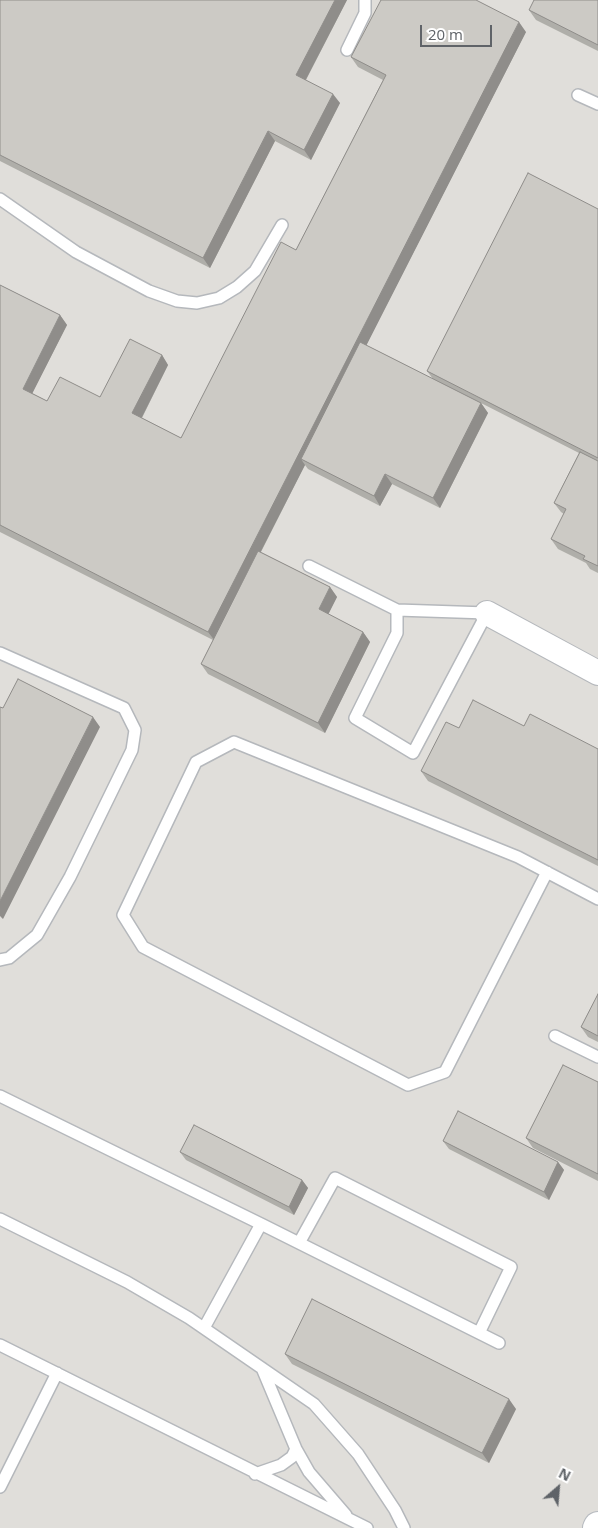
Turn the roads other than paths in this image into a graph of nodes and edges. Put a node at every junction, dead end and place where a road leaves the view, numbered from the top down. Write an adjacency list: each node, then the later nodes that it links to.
1 (366, 0): 2 (lane)
2 (347, 50)
3 (578, 95): 4 (lane)
4 (598, 104)
5 (0, 199): 6 (lane)
6 (282, 225)
7 (309, 566): 8 (lane)
8 (397, 610): 9 (lane); 9 (lane)
9 (487, 613): 11 (street)
10 (0, 653): 14 (lane)
11 (598, 672)
12 (546, 872): 12 (lane); 13 (lane)
13 (598, 899)
14 (0, 960)
15 (555, 1036): 16 (lane)
16 (598, 1057)
17 (0, 1096): 19 (lane)
18 (0, 1219): 21 (lane)
19 (261, 1224): 20 (lane); 21 (lane)
20 (299, 1243): 22 (lane); 22 (lane)
21 (204, 1328): 25 (lane)
22 (479, 1333): 23 (lane)
23 (499, 1343)
24 (0, 1345): 26 (lane)
25 (262, 1368): 27 (lane); 32 (lane)
26 (57, 1374): 28 (lane); 29 (lane)
27 (296, 1449): 28 (lane); 30 (lane)
28 (255, 1474): 30 (lane)
29 (0, 1487)
30 (351, 1520): 31 (lane)
31 (367, 1528)
32 (404, 1528)

